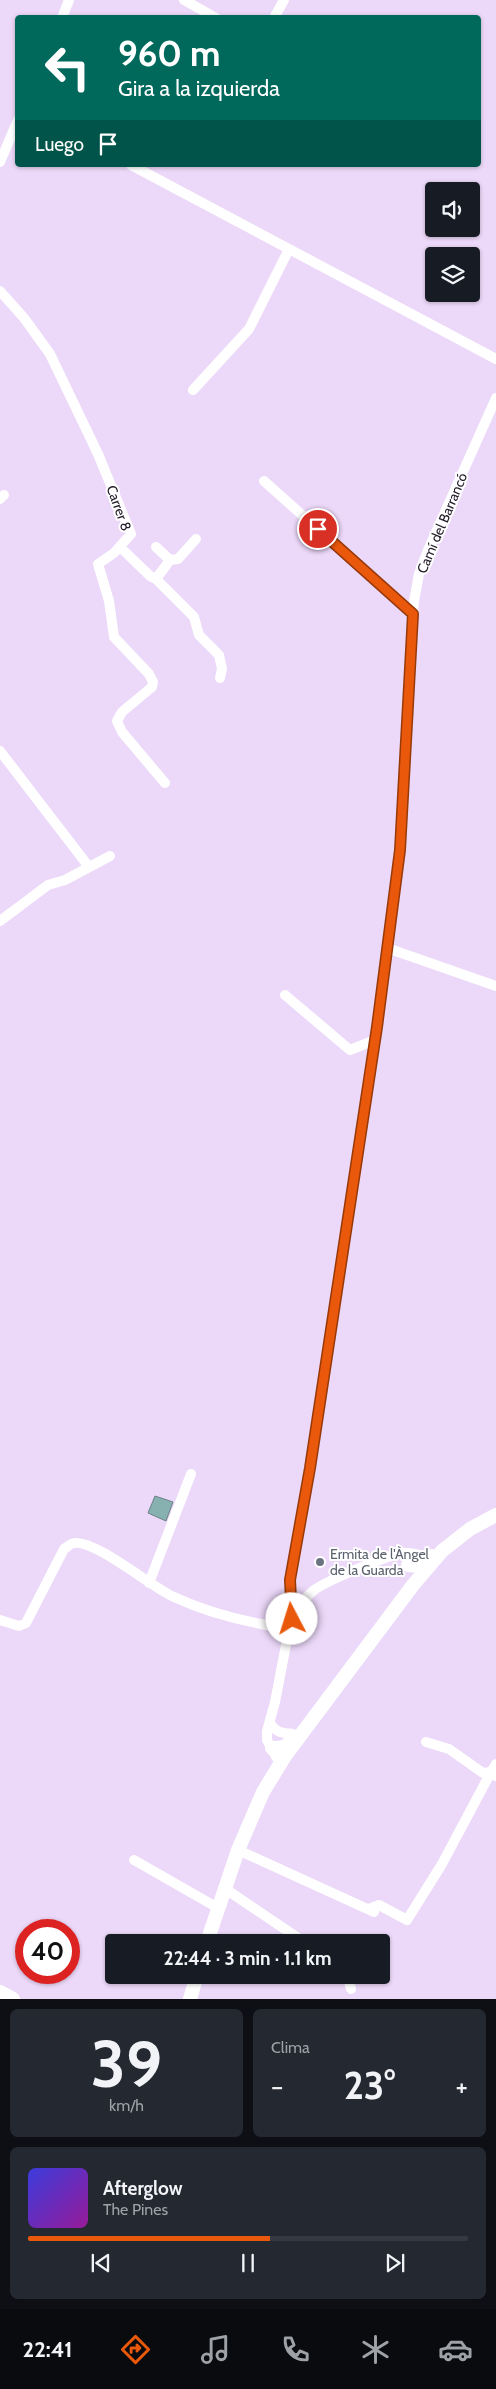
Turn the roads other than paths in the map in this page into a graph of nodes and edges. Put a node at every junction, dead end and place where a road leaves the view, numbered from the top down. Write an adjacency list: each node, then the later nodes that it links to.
1 (69, 0): 4 (street)
2 (184, 0): 5 (street)
3 (284, 0): 6 (street)
4 (63, 15)
5 (211, 15)
6 (276, 15)
7 (15, 127): 8 (street)
8 (0, 162)
9 (135, 167): 10 (street)
10 (289, 249): 12 (street); 13 (street)
11 (0, 290): 17 (street, Carrer 8)
12 (496, 359)
13 (193, 390)
14 (496, 398): 21 (street, Camí del Barrancó)
15 (264, 481): 21 (street)
16 (196, 539): 19 (street)
17 (120, 547): 20 (street); 24 (street, Carrer 8)
18 (156, 547): 19 (street)
19 (170, 560): 20 (street)
20 (156, 579): 22 (street)
21 (413, 614): 28 (street, Camí del Barrancó)
22 (220, 678)
23 (0, 751): 26 (street)
24 (165, 783)
25 (110, 856): 26 (street)
26 (89, 867): 27 (street)
27 (0, 922)
28 (387, 948): 29 (street); 31 (street, Camí del Barrancó)
29 (496, 986)
30 (285, 995): 31 (street)
31 (375, 1040): 38 (street, Camí del Barrancó)
32 (191, 1474): 36 (street)
33 (496, 1514): 34 (main road); 35 (main road)
34 (470, 1529): 35 (main road); 37 (main road)
35 (417, 1563): 37 (main road); 38 (street); 42 (main road)
36 (149, 1583): 38 (street); 39 (street)
37 (407, 1592): 40 (main road)
38 (292, 1619): 41 (street, Camí del Barrancó)
39 (0, 1620)
40 (332, 1693): 44 (main road); 46 (main road)
41 (272, 1726): 42 (street); 44 (street, Camí del Barrancó)
42 (293, 1734): 44 (main road)
43 (426, 1742): 45 (street)
44 (278, 1749): 46 (main road); 47 (main road)
45 (494, 1771): 47 (street)
46 (269, 1781): 47 (main road)
47 (238, 1850): 49 (main road)
48 (134, 1860): 50 (street)
49 (224, 1888): 50 (main road); 52 (street)
50 (218, 1908): 51 (main road)
51 (210, 1934)
52 (292, 1934)
53 (194, 1984): 58 (main road)
54 (350, 1984): 55 (street)
55 (351, 1989)
56 (0, 1992): 57 (main road)
57 (12, 1999)
58 (190, 1999)

